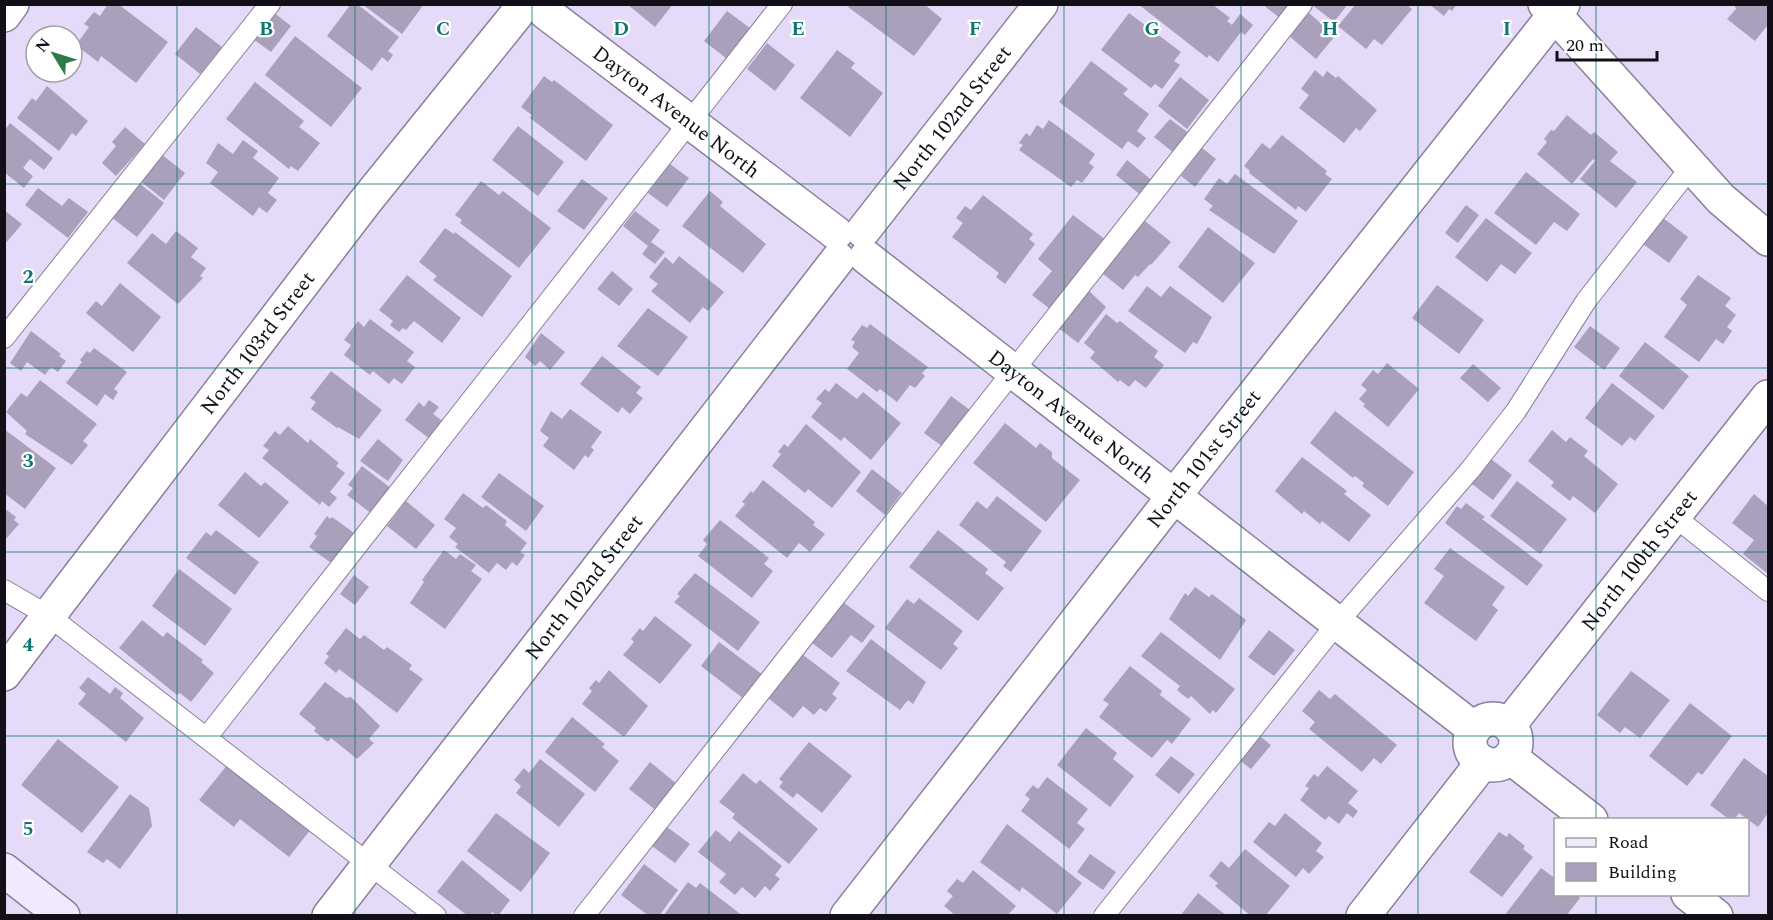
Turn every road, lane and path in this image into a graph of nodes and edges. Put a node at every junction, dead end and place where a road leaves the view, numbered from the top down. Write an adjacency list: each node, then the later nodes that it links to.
1 (12, 4): 8 (street)
2 (270, 4): 13 (lane)
3 (782, 4): 9 (lane)
4 (1041, 4): 12 (street, North 102nd Street)
5 (1302, 4): 14 (lane)
6 (1554, 8): 10 (street); 16 (street, North 101st Street)
7 (530, 9): 9 (street, Dayton Avenue North); 20 (street, North 103rd Street)
8 (4, 15)
9 (689, 121): 12 (street, Dayton Avenue North); 25 (lane)
10 (1691, 167): 11 (street); 21 (lane)
11 (1768, 239)
12 (850, 245): 14 (street, Dayton Avenue North); 28 (street, North 102nd Street)
13 (4, 338)
14 (1011, 370): 16 (street, Dayton Avenue North); 34 (lane)
15 (1768, 397): 17 (street, North 100th Street)
16 (1174, 495): 21 (street, Dayton Avenue North); 35 (street, North 101st Street)
17 (1675, 517): 19 (lane); 23 (street, North 100th Street)
18 (4, 590): 20 (lane)
19 (1768, 591)
20 (49, 616): 22 (street, North 103rd Street); 25 (lane)
21 (1338, 622): 24 (street, Dayton Avenue North); 36 (lane)
22 (4, 674)
23 (1509, 725): 24 (street); 26 (street)
24 (1474, 729): 26 (street)
25 (207, 737): 28 (lane)
26 (1497, 760): 27 (street); 37 (street)
27 (1589, 818)
28 (369, 864): 32 (street, North 102nd Street); 33 (lane)
29 (4, 870): 31 (main road)
30 (1691, 896): 38 (street)
31 (63, 915)
32 (329, 915)
33 (436, 915)
34 (584, 915)
35 (847, 915)
36 (1104, 915)
37 (1363, 915)
38 (1716, 915)

